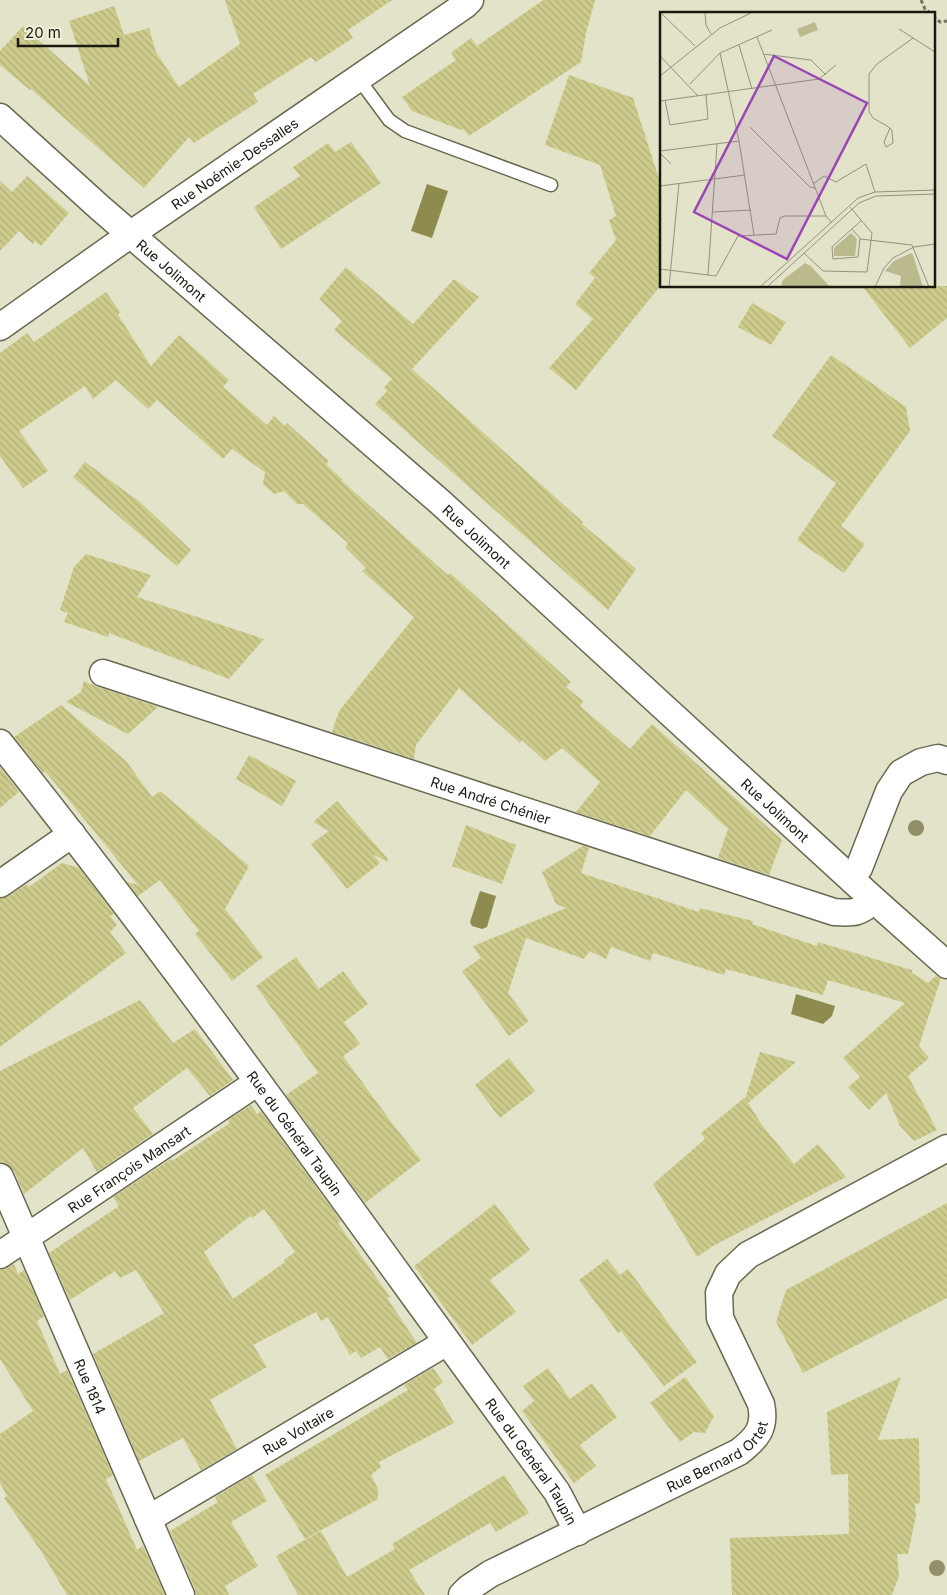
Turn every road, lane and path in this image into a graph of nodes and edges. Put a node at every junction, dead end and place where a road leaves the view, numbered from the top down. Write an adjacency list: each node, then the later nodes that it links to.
1 (470, 0): 6 (street, Rue Noémie-Dessalles)
2 (921, 0): 3 (path)
3 (928, 12)
4 (934, 17): 5 (path)
5 (947, 21)
6 (358, 78): 8 (lane); 9 (street, Rue Noémie-Dessalles)
7 (0, 116): 9 (street, Rue Jolimont)
8 (551, 185)
9 (131, 234): 10 (street, Rue Noémie-Dessalles); 15 (street, Rue Jolimont)
10 (0, 327)
11 (103, 673): 17 (street, Rue André Chénier)
12 (0, 743): 14 (street, Rue du Général Taupin)
13 (947, 761): 15 (street)
14 (72, 834): 16 (street); 19 (street, Rue du Général Taupin)
15 (850, 876): 17 (street, Rue Jolimont)
16 (0, 884)
17 (874, 900): 18 (street, Rue Jolimont)
18 (947, 965)
19 (258, 1082): 22 (street, Rue François Mansart); 24 (street, Rue du Général Taupin)
20 (947, 1148): 26 (street, Rue Bernard Ortet)
21 (0, 1177): 22 (street, Rue 1814)
22 (26, 1238): 23 (street, Rue François Mansart); 25 (street, Rue 1814)
23 (0, 1255)
24 (447, 1342): 25 (street, Rue Voltaire); 26 (street, Rue du Général Taupin)
25 (148, 1518): 27 (street, Rue 1814)
26 (578, 1532): 28 (street, Rue Bernard Ortet)
27 (180, 1595)
28 (462, 1595)

